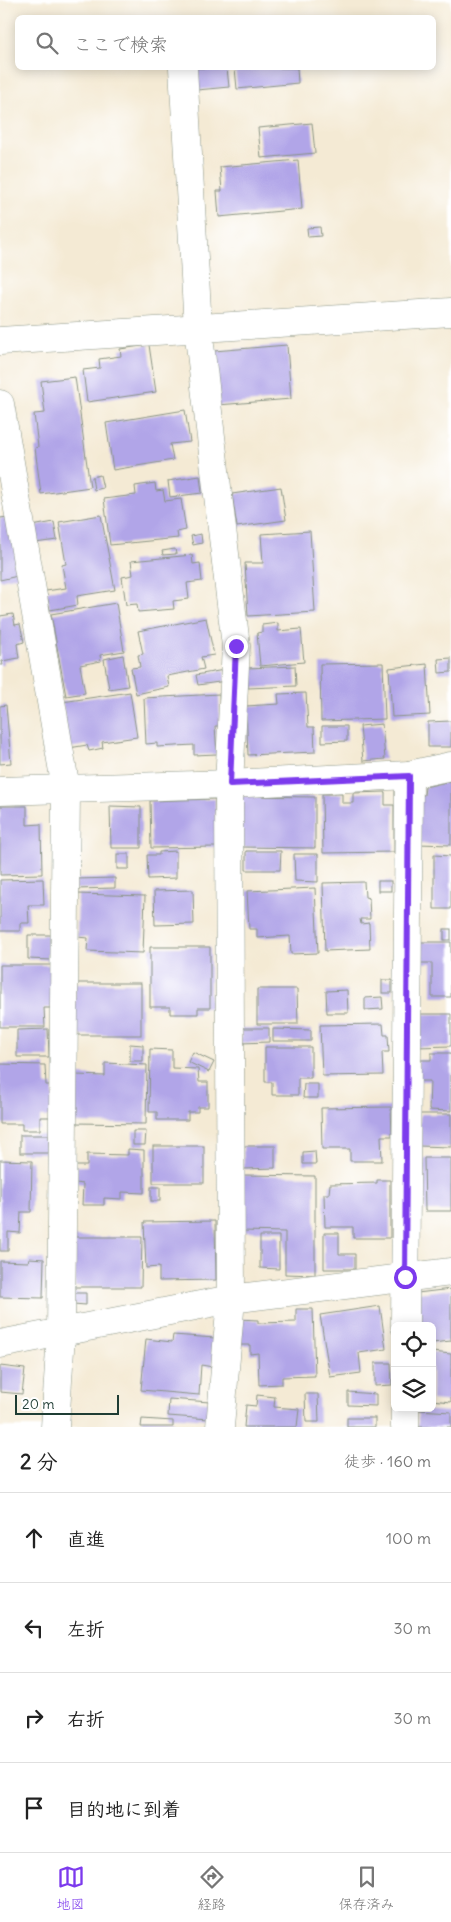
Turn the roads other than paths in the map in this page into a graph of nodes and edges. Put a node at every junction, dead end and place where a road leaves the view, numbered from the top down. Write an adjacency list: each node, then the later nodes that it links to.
1 (183, 70): 3 (street)
2 (451, 312): 3 (street)
3 (198, 328): 4 (street); 8 (street)
4 (0, 341)
5 (0, 404): 9 (street)
6 (451, 766): 7 (street)
7 (409, 776): 8 (street); 12 (street)
8 (230, 784): 9 (street); 13 (street)
9 (66, 789): 10 (street); 15 (street)
10 (0, 790)
11 (451, 1272): 12 (street)
12 (405, 1277): 13 (street); 14 (street)
13 (232, 1299): 15 (street); 19 (street)
14 (405, 1322)
15 (61, 1334): 16 (street); 18 (street)
16 (0, 1344)
17 (405, 1412): 20 (street)
18 (55, 1427)
19 (220, 1427)
20 (405, 1427)

